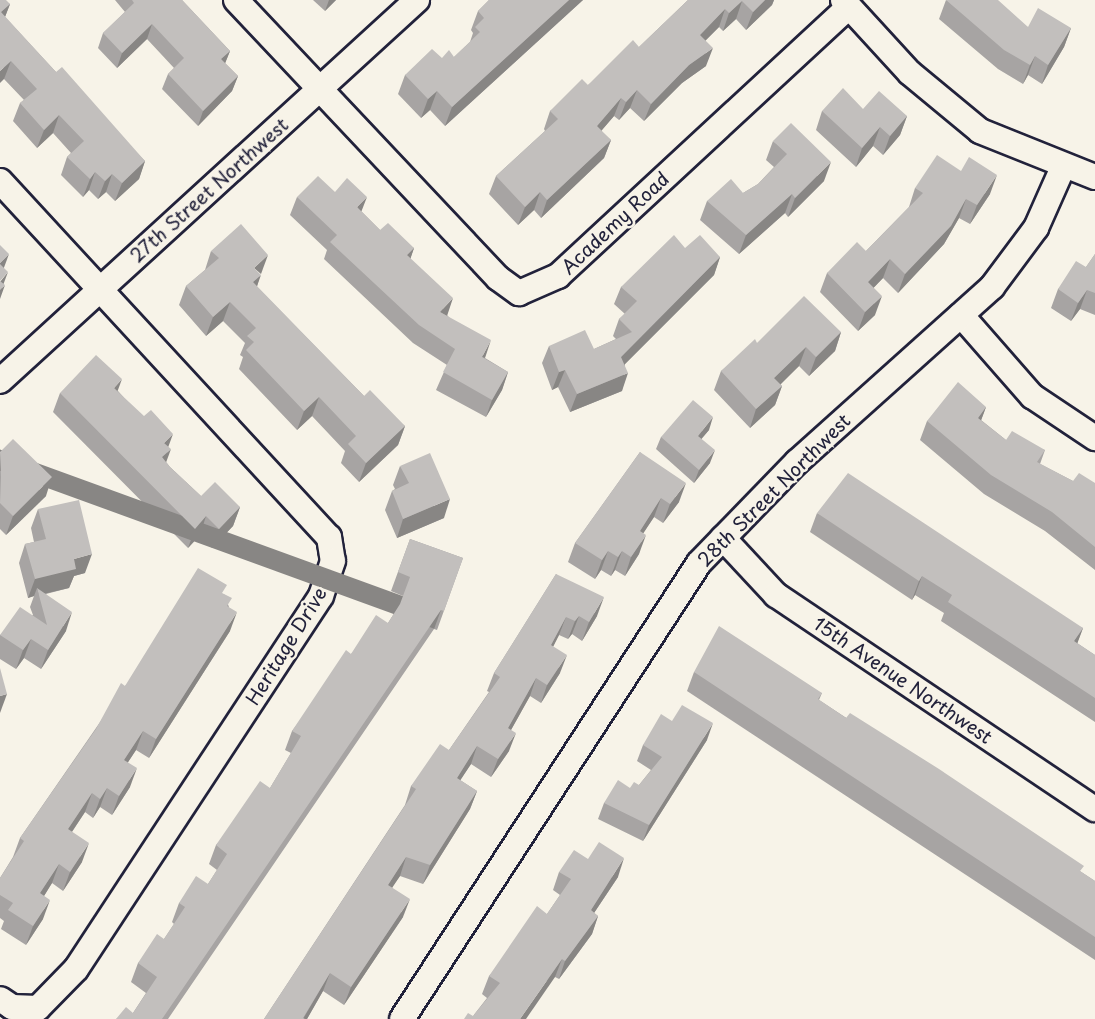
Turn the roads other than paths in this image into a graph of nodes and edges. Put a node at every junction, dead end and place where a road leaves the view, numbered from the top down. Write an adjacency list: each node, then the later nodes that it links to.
1 (236, 0): 4 (street, Academy Road)
2 (417, 0): 4 (street, 27th Street Northwest)
3 (846, 3): 4 (street, Academy Road); 5 (street)
4 (319, 89): 8 (street, 27th Street Northwest)
5 (1063, 167): 6 (street); 9 (street, 28th Street Northwest)
6 (1095, 177)
7 (0, 181): 8 (street, Heritage Drive)
8 (100, 290): 10 (street, 27th Street Northwest); 14 (street, Heritage Drive)
9 (961, 315): 11 (street); 12 (street, 28th Street Northwest)
10 (0, 381)
11 (1095, 438)
12 (723, 538): 13 (street, 15th Avenue Northwest); 15 (street, 28th Street Northwest)
13 (1095, 809)
14 (0, 999)
15 (402, 1019)

